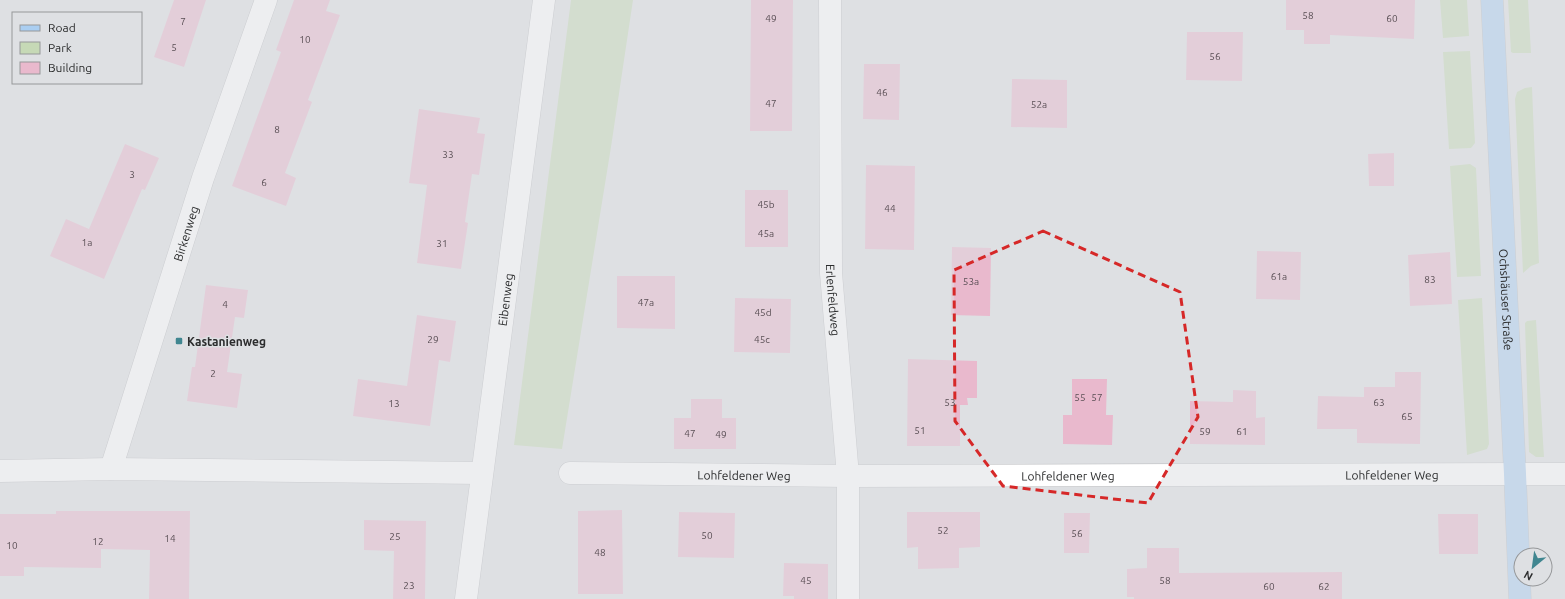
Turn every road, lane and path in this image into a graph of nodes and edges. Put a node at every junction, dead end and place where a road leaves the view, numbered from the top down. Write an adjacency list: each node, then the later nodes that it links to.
1 (266, 0): 5 (street, Birkenweg)
2 (544, 0): 8 (street, Eibenweg)
3 (830, 0): 11 (street, Erlenfeldweg)
4 (1492, 0): 9 (main road, Ochshäuser Straße)
5 (111, 469): 6 (street); 8 (street)
6 (0, 471)
7 (570, 472): 11 (street, Lohfeldener Weg)
8 (482, 473): 12 (street, Eibenweg)
9 (1515, 474): 10 (street, Lohfeldener Weg); 11 (street, Lohfeldener Weg); 14 (main road, Ochshäuser Straße)
10 (1565, 474)
11 (848, 476): 13 (street, Erlenfeldweg)
12 (466, 599)
13 (848, 599)
14 (1520, 599)

